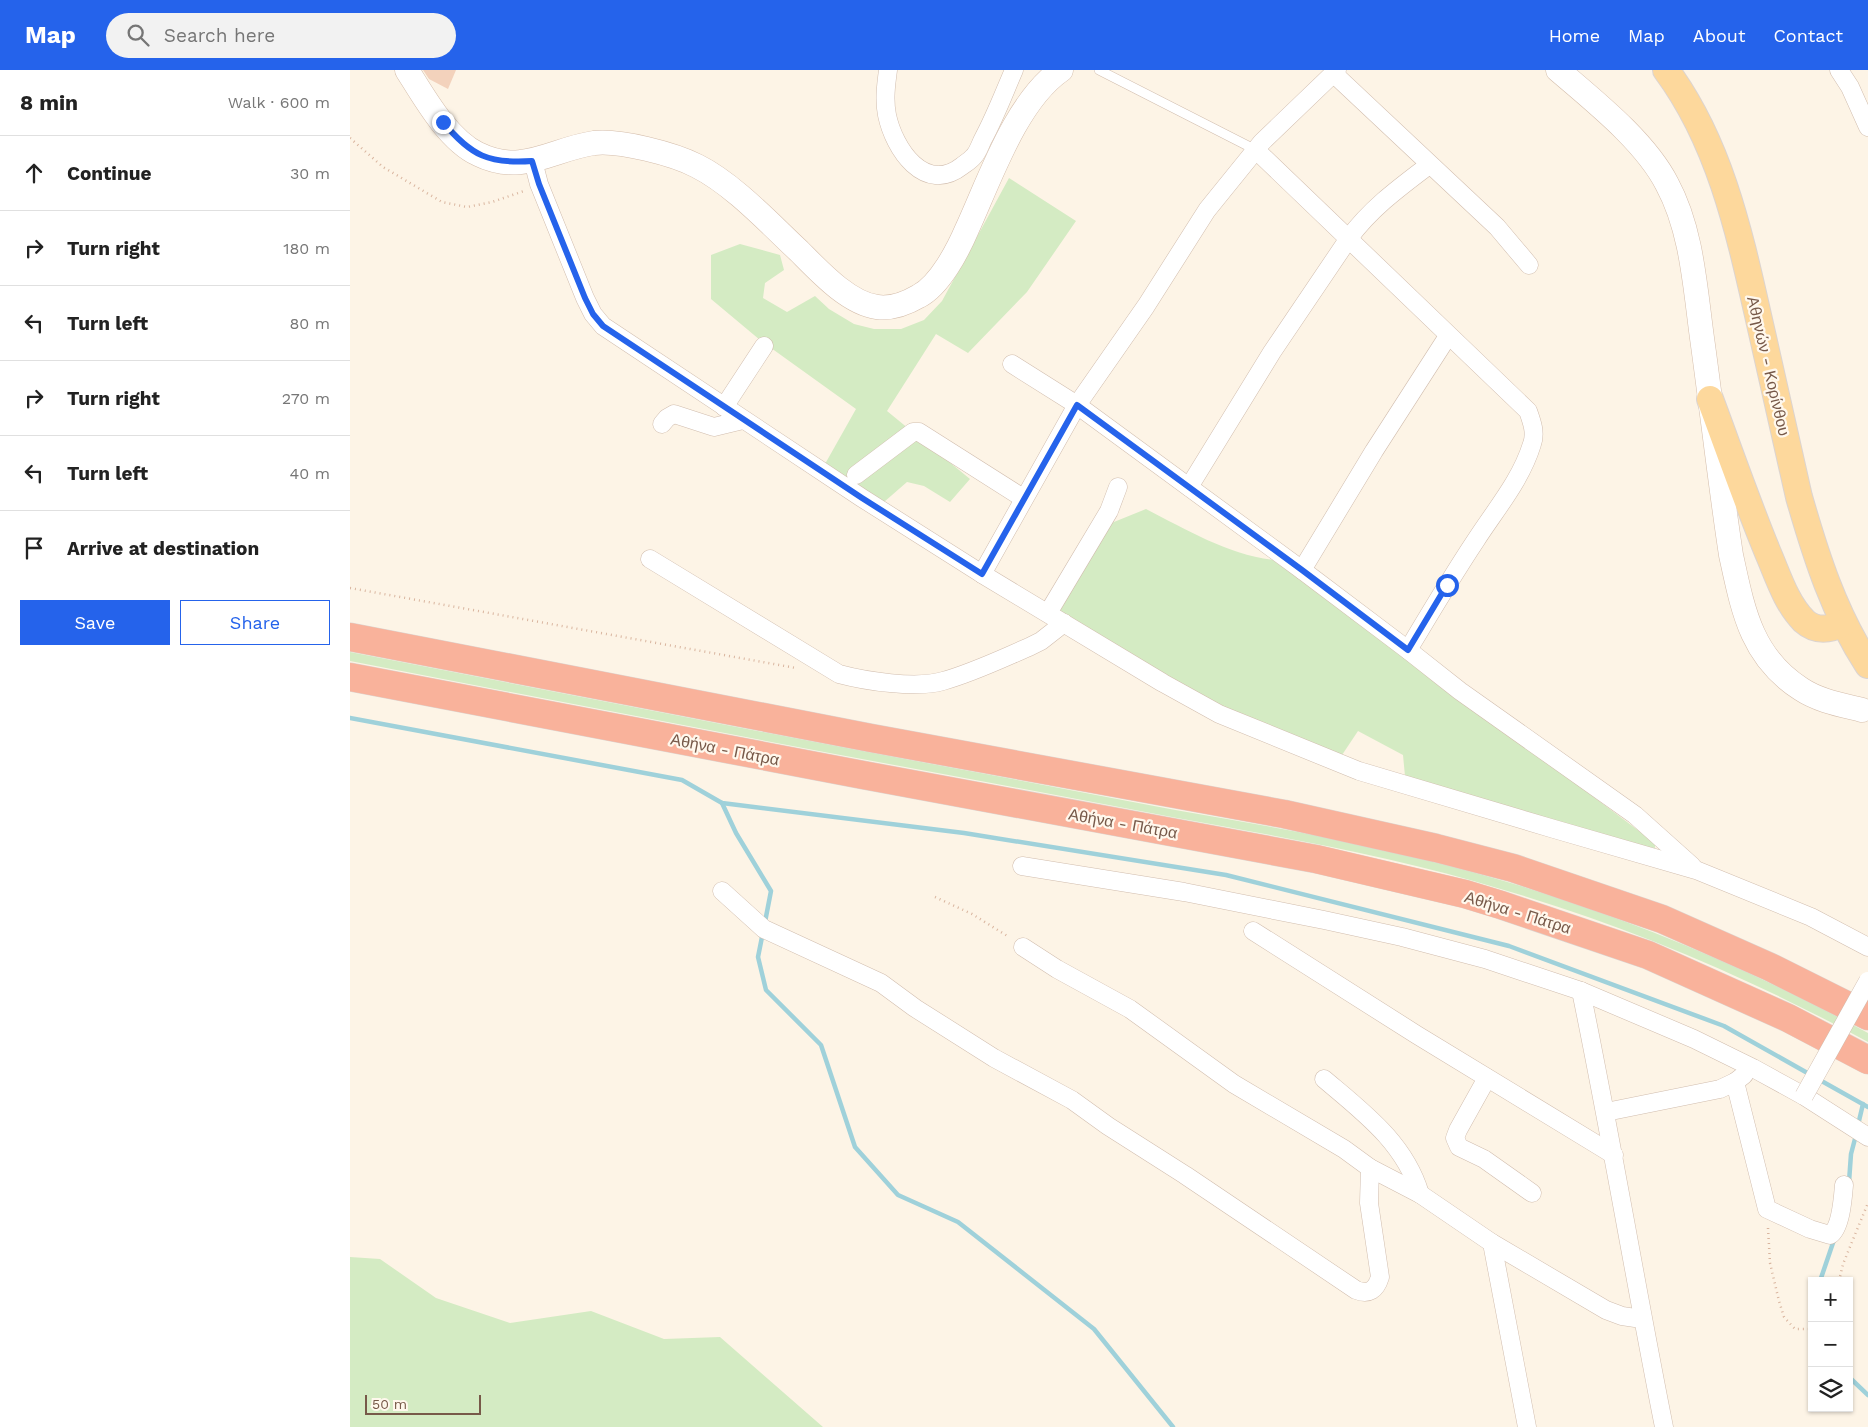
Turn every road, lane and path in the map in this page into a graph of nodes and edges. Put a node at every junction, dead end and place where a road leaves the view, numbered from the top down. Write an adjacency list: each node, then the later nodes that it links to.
1 (407, 70): 13 (street)
2 (888, 70): 3 (street)
3 (1014, 70)
4 (1061, 70): 13 (street)
5 (1099, 70): 12 (lane)
6 (1558, 70): 21 (street)
7 (1666, 70): 35 (main road, Αθηνών - Κορίνθου)
8 (1839, 70): 10 (street)
9 (1335, 71): 12 (street); 14 (street)
10 (1868, 127)
11 (350, 138): 15 (path)
12 (1256, 150): 16 (street); 22 (street)
13 (532, 161): 15 (street)
14 (1429, 165): 16 (street); 17 (street)
15 (539, 184): 23 (street)
16 (1349, 238): 18 (street); 28 (street)
17 (1529, 265)
18 (1448, 336): 31 (street); 37 (street)
19 (764, 346): 23 (street)
20 (1012, 364): 22 (street)
21 (1710, 398): 35 (main road); 41 (street)
22 (1077, 405): 28 (street); 29 (street)
23 (724, 407): 24 (street)
24 (743, 420): 25 (street); 32 (street)
25 (662, 424)
26 (856, 475): 29 (street)
27 (1118, 487): 34 (street)
28 (1189, 487): 31 (street)
29 (1023, 498): 32 (street)
30 (650, 559): 34 (street)
31 (1302, 570): 37 (street)
32 (982, 574): 34 (street)
33 (350, 588): 39 (path)
34 (1056, 618): 43 (street)
35 (1843, 623): 38 (main road, Αθηνών - Κορίνθου)
36 (350, 637): 51 (highway)
37 (1408, 650): 43 (street)
38 (1868, 665)
39 (796, 668)
40 (350, 676): 52 (highway, Αθήνα - Πάτρα)
41 (1862, 710)
42 (1022, 866): 50 (street)
43 (1696, 870): 48 (street)
44 (722, 891): 61 (street)
45 (935, 897): 47 (path)
46 (1253, 931): 54 (street)
47 (1023, 947): 61 (street)
48 (1868, 947)
49 (1868, 981): 57 (street, bridge)
50 (1581, 990): 53 (street); 58 (street)
51 (1868, 1016)
52 (1868, 1060)
53 (1759, 1071): 56 (street); 57 (street)
54 (1487, 1078): 60 (street); 63 (street)
55 (1324, 1079): 64 (street)
56 (1735, 1082): 58 (street); 66 (street)
57 (1804, 1096): 59 (street)
58 (1606, 1112): 60 (street)
59 (1868, 1137)
60 (1614, 1155): 69 (street)
61 (1370, 1168): 64 (street)
62 (1844, 1185): 66 (street)
63 (1532, 1193)
64 (1420, 1194): 67 (street)
65 (1868, 1202): 68 (path)
66 (1767, 1208): 70 (path)
67 (1492, 1243): 69 (street); 71 (street)
68 (1840, 1277)
69 (1642, 1319): 72 (street)
70 (1808, 1329)
71 (1527, 1427)
72 (1664, 1427)

